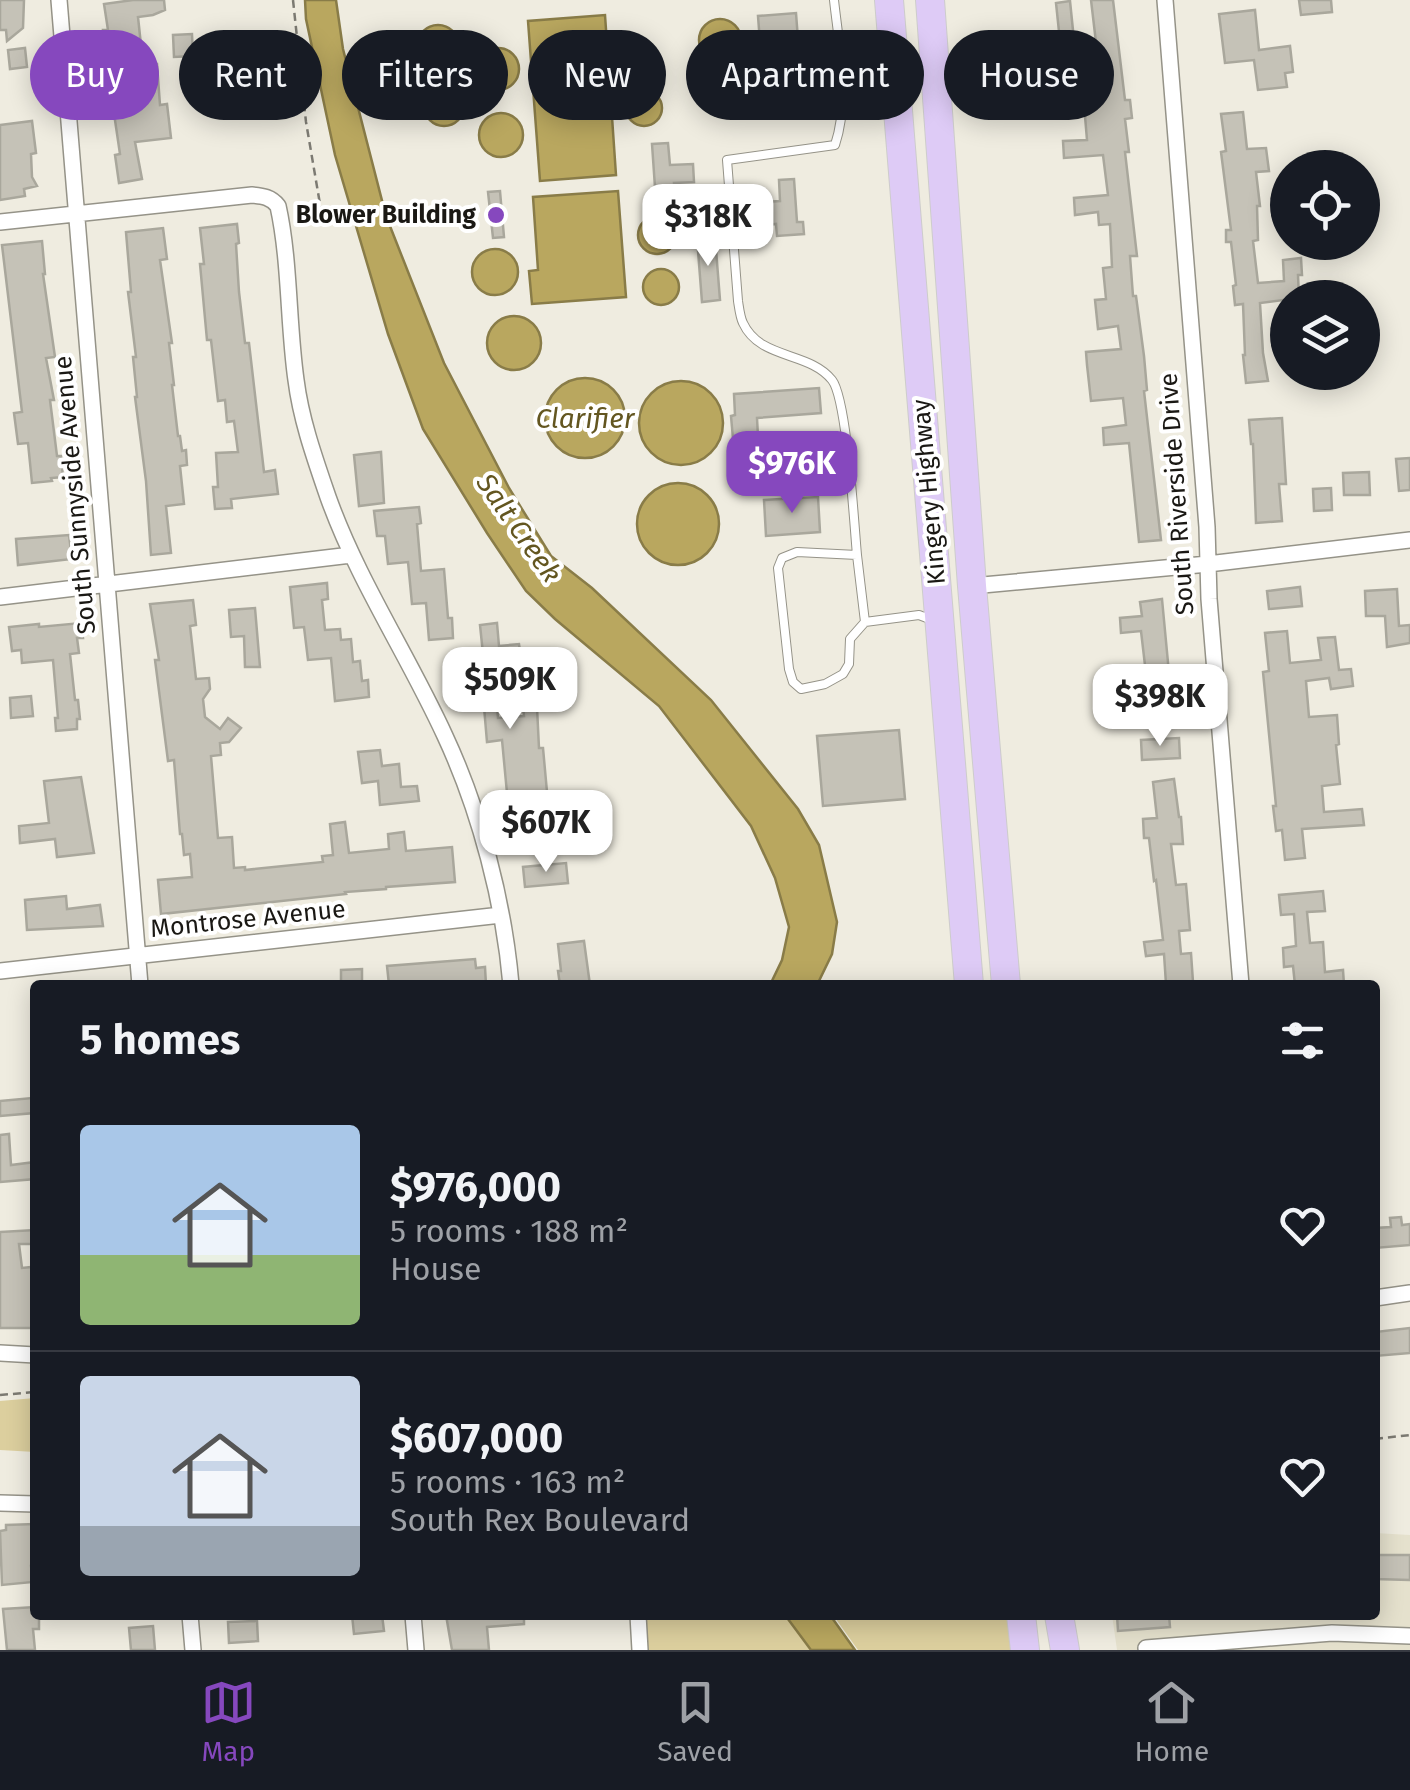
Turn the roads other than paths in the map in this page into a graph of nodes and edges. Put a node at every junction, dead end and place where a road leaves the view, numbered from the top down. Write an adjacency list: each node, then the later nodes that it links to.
1 (58, 0): 6 (street, South Sunnyside Avenue)
2 (834, 0): 10 (lane)
3 (889, 0): 16 (highway, Kingery Highway)
4 (930, 0): 13 (highway, Kingery Highway)
5 (1165, 0): 11 (street, South Riverside Drive)
6 (76, 214): 7 (street); 9 (street); 12 (street, South Sunnyside Avenue)
7 (0, 222)
8 (1410, 540): 11 (street)
9 (351, 555): 12 (street); 17 (street)
10 (857, 555): 15 (lane); 15 (lane)
11 (1208, 564): 13 (street); 24 (street, South Riverside Drive)
12 (108, 584): 14 (street); 18 (street, South Sunnyside Avenue)
13 (972, 586): 23 (highway, Kingery Highway)
14 (0, 596)
15 (864, 622): 16 (lane)
16 (940, 626): 22 (highway, Kingery Highway)
17 (501, 915): 18 (street, Montrose Avenue); 21 (street)
18 (138, 956): 19 (street, Montrose Avenue); 20 (street, South Sunnyside Avenue)
19 (0, 971)
20 (140, 980)
21 (510, 980)
22 (970, 980)
23 (1006, 980)
24 (1241, 980)
25 (1410, 1294): 26 (street)
26 (1380, 1297)
27 (0, 1353): 28 (street)
28 (30, 1354)
29 (0, 1502): 30 (street)
30 (30, 1504)
31 (190, 1620): 38 (street)
32 (413, 1620): 39 (street)
33 (638, 1620): 40 (street)
34 (1022, 1620): 41 (highway)
35 (1060, 1620): 42 (highway)
36 (1410, 1636): 37 (street)
37 (1146, 1648)
38 (193, 1650)
39 (416, 1650)
40 (640, 1650)
41 (1025, 1650)
42 (1065, 1650)

